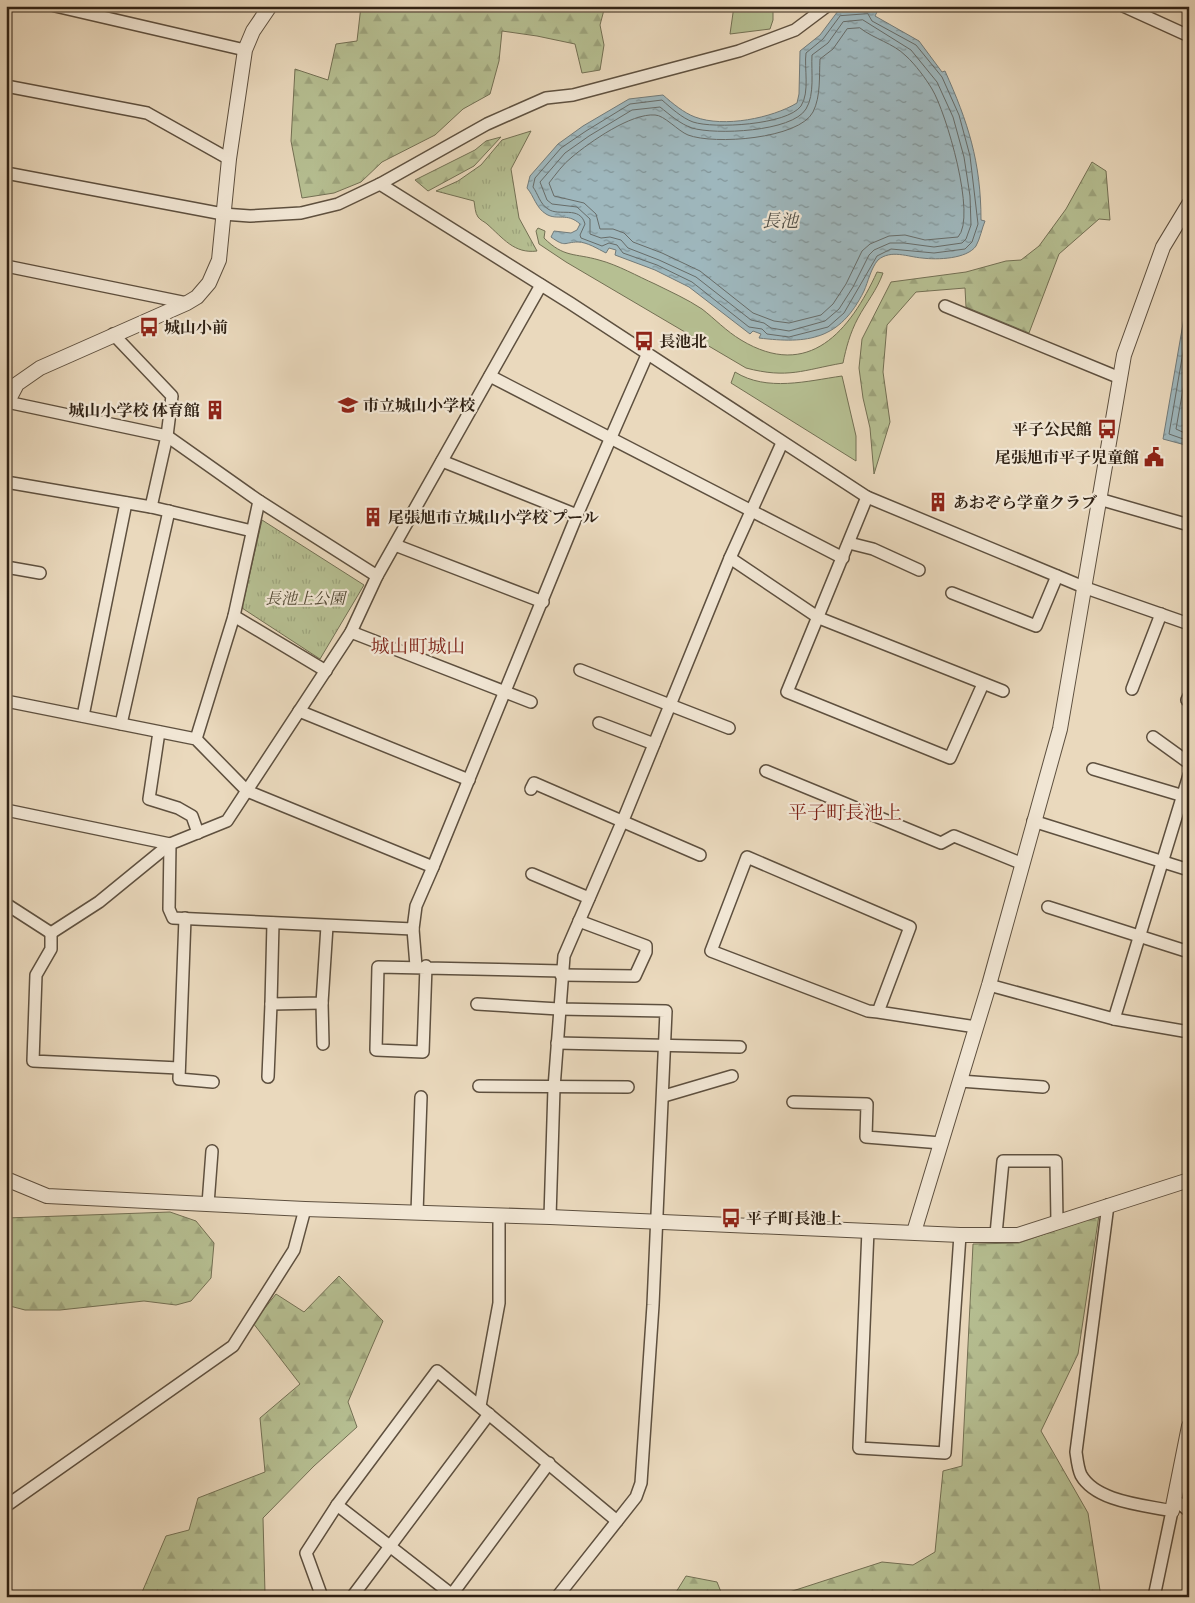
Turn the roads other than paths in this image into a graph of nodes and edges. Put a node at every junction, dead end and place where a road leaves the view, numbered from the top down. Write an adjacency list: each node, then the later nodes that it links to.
1 (55, 6): 6 (street)
2 (270, 6): 6 (street)
3 (827, 6): 10 (street)
4 (1123, 6): 5 (street)
5 (1189, 36)
6 (245, 50): 8 (street)
7 (6, 86): 8 (street)
8 (229, 159): 12 (street)
9 (6, 173): 12 (street)
10 (380, 184): 12 (street); 14 (street)
11 (1189, 204): 20 (street)
12 (223, 214): 15 (street)
13 (6, 266): 15 (street)
14 (541, 285): 18 (street); 19 (street)
15 (187, 303): 17 (street)
16 (945, 306): 20 (street)
17 (113, 334): 21 (street); 22 (street)
18 (647, 355): 23 (street); 24 (street)
19 (490, 376): 23 (street); 25 (street)
20 (1120, 378): 28 (street)
21 (7, 403): 22 (street)
22 (167, 436): 29 (street); 31 (street)
23 (609, 438): 33 (street); 34 (street)
24 (782, 443): 27 (street); 33 (street)
25 (442, 461): 34 (street); 38 (street)
26 (6, 482): 30 (street)
27 (867, 497): 37 (street); 45 (street)
28 (1099, 499): 35 (street); 46 (street)
29 (259, 501): 36 (street); 44 (street)
30 (126, 502): 31 (street); 64 (street)
31 (151, 507): 32 (street)
32 (169, 511): 36 (street); 66 (street)
33 (751, 511): 39 (street); 40 (street)
34 (578, 515): 48 (street)
35 (1189, 524)
36 (252, 530): 50 (street)
37 (849, 543): 40 (street); 42 (street)
38 (395, 545): 44 (street); 48 (street)
39 (730, 558): 51 (street); 62 (street)
40 (843, 558): 51 (street)
41 (6, 567): 43 (street)
42 (919, 570)
43 (40, 573)
44 (377, 576): 53 (street)
45 (1057, 576): 46 (street); 47 (street)
46 (1086, 588): 49 (street); 81 (street)
47 (952, 592)
48 (543, 602): 59 (street)
49 (1161, 614): 52 (street); 57 (street)
50 (234, 616): 55 (street); 70 (street)
51 (819, 618): 56 (street); 56 (street)
52 (1189, 624)
53 (351, 632): 55 (street); 59 (street)
54 (580, 670): 62 (street)
55 (326, 671): 63 (street)
56 (983, 684): 58 (street)
57 (1132, 689)
58 (1002, 691)
59 (506, 692): 61 (street); 76 (street)
60 (6, 701): 64 (street)
61 (531, 702)
62 (670, 705): 67 (street); 71 (street)
63 (299, 711): 76 (street); 78 (street)
64 (83, 716): 66 (street)
65 (598, 723): 71 (street)
66 (121, 724): 68 (street)
67 (729, 728)
68 (159, 732): 70 (street); 83 (street)
69 (1153, 738): 72 (street)
70 (196, 739): 78 (street)
71 (654, 744): 82 (street)
72 (1189, 763)
73 (1093, 769): 79 (street)
74 (766, 771): 87 (street)
75 (1189, 776): 79 (street)
76 (469, 780): 88 (street)
77 (531, 789): 82 (street)
78 (247, 791): 83 (street); 88 (street)
79 (1185, 796): 86 (street)
80 (6, 810): 84 (street)
81 (1033, 821): 86 (street); 87 (street)
82 (623, 822): 85 (street); 91 (street)
83 (198, 833): 84 (street)
84 (170, 844): 94 (street); 99 (street)
85 (700, 855)
86 (1162, 862): 89 (street); 100 (street)
87 (1023, 864): 104 (street)
88 (433, 866): 98 (street)
89 (1189, 870)
90 (532, 874): 91 (street)
91 (589, 898): 95 (street)
92 (6, 904): 99 (street)
93 (1048, 907): 100 (street)
94 (185, 918): 96 (street); 117 (street)
95 (579, 920): 103 (street); 103 (street)
96 (273, 924): 97 (street); 106 (street)
97 (327, 926): 98 (street); 105 (street)
98 (413, 928): 102 (street)
99 (51, 933): 117 (street)
100 (1138, 936): 101 (street); 110 (street)
101 (1189, 952)
102 (421, 966): 102 (street); 103 (street)
103 (561, 973): 108 (street)
104 (989, 985): 110 (street); 111 (street)
105 (322, 1003): 106 (street); 114 (street)
106 (271, 1004): 119 (street)
107 (477, 1004): 108 (street)
108 (559, 1010): 113 (street); 115 (street)
109 (878, 1012): 109 (street); 111 (street)
110 (1114, 1019): 112 (street)
111 (976, 1027): 121 (street)
112 (1189, 1032)
113 (557, 1043): 115 (street); 125 (street)
114 (323, 1044)
115 (665, 1046): 116 (street); 127 (street)
116 (740, 1047)
117 (179, 1068): 120 (street)
118 (732, 1076): 127 (street)
119 (268, 1077)
120 (213, 1082)
121 (960, 1082): 124 (street); 129 (street)
122 (479, 1086): 125 (street)
123 (628, 1087): 125 (street)
124 (1043, 1087)
125 (554, 1088): 138 (street)
126 (422, 1096): 136 (street)
127 (664, 1096): 140 (street)
128 (793, 1102): 129 (street)
129 (941, 1143): 142 (street)
130 (212, 1151): 133 (street)
131 (6, 1178): 133 (street)
132 (1189, 1180): 134 (street)
133 (208, 1204): 135 (street)
134 (1108, 1205): 139 (street); 149 (street)
135 (306, 1209): 136 (street); 150 (street)
136 (417, 1213): 137 (street)
137 (499, 1215): 138 (street); 145 (street)
138 (550, 1217): 140 (street)
139 (1058, 1222): 143 (street); 143 (street)
140 (657, 1223): 141 (street); 152 (street)
141 (868, 1230): 142 (street); 144 (street)
142 (914, 1232): 144 (street)
143 (996, 1234): 144 (street)
144 (960, 1235)
145 (485, 1410): 147 (street); 148 (street); 153 (street)
146 (1189, 1426): 149 (street)
147 (549, 1464): 152 (street); 154 (street)
148 (337, 1505): 153 (street); 155 (street)
149 (1173, 1505): 151 (street); 158 (street)
150 (6, 1506)
151 (1189, 1511)
152 (617, 1521): 157 (street)
153 (389, 1546): 154 (street); 156 (street)
154 (452, 1596)
155 (322, 1597)
156 (352, 1597)
157 (557, 1597)
158 (1154, 1597)

